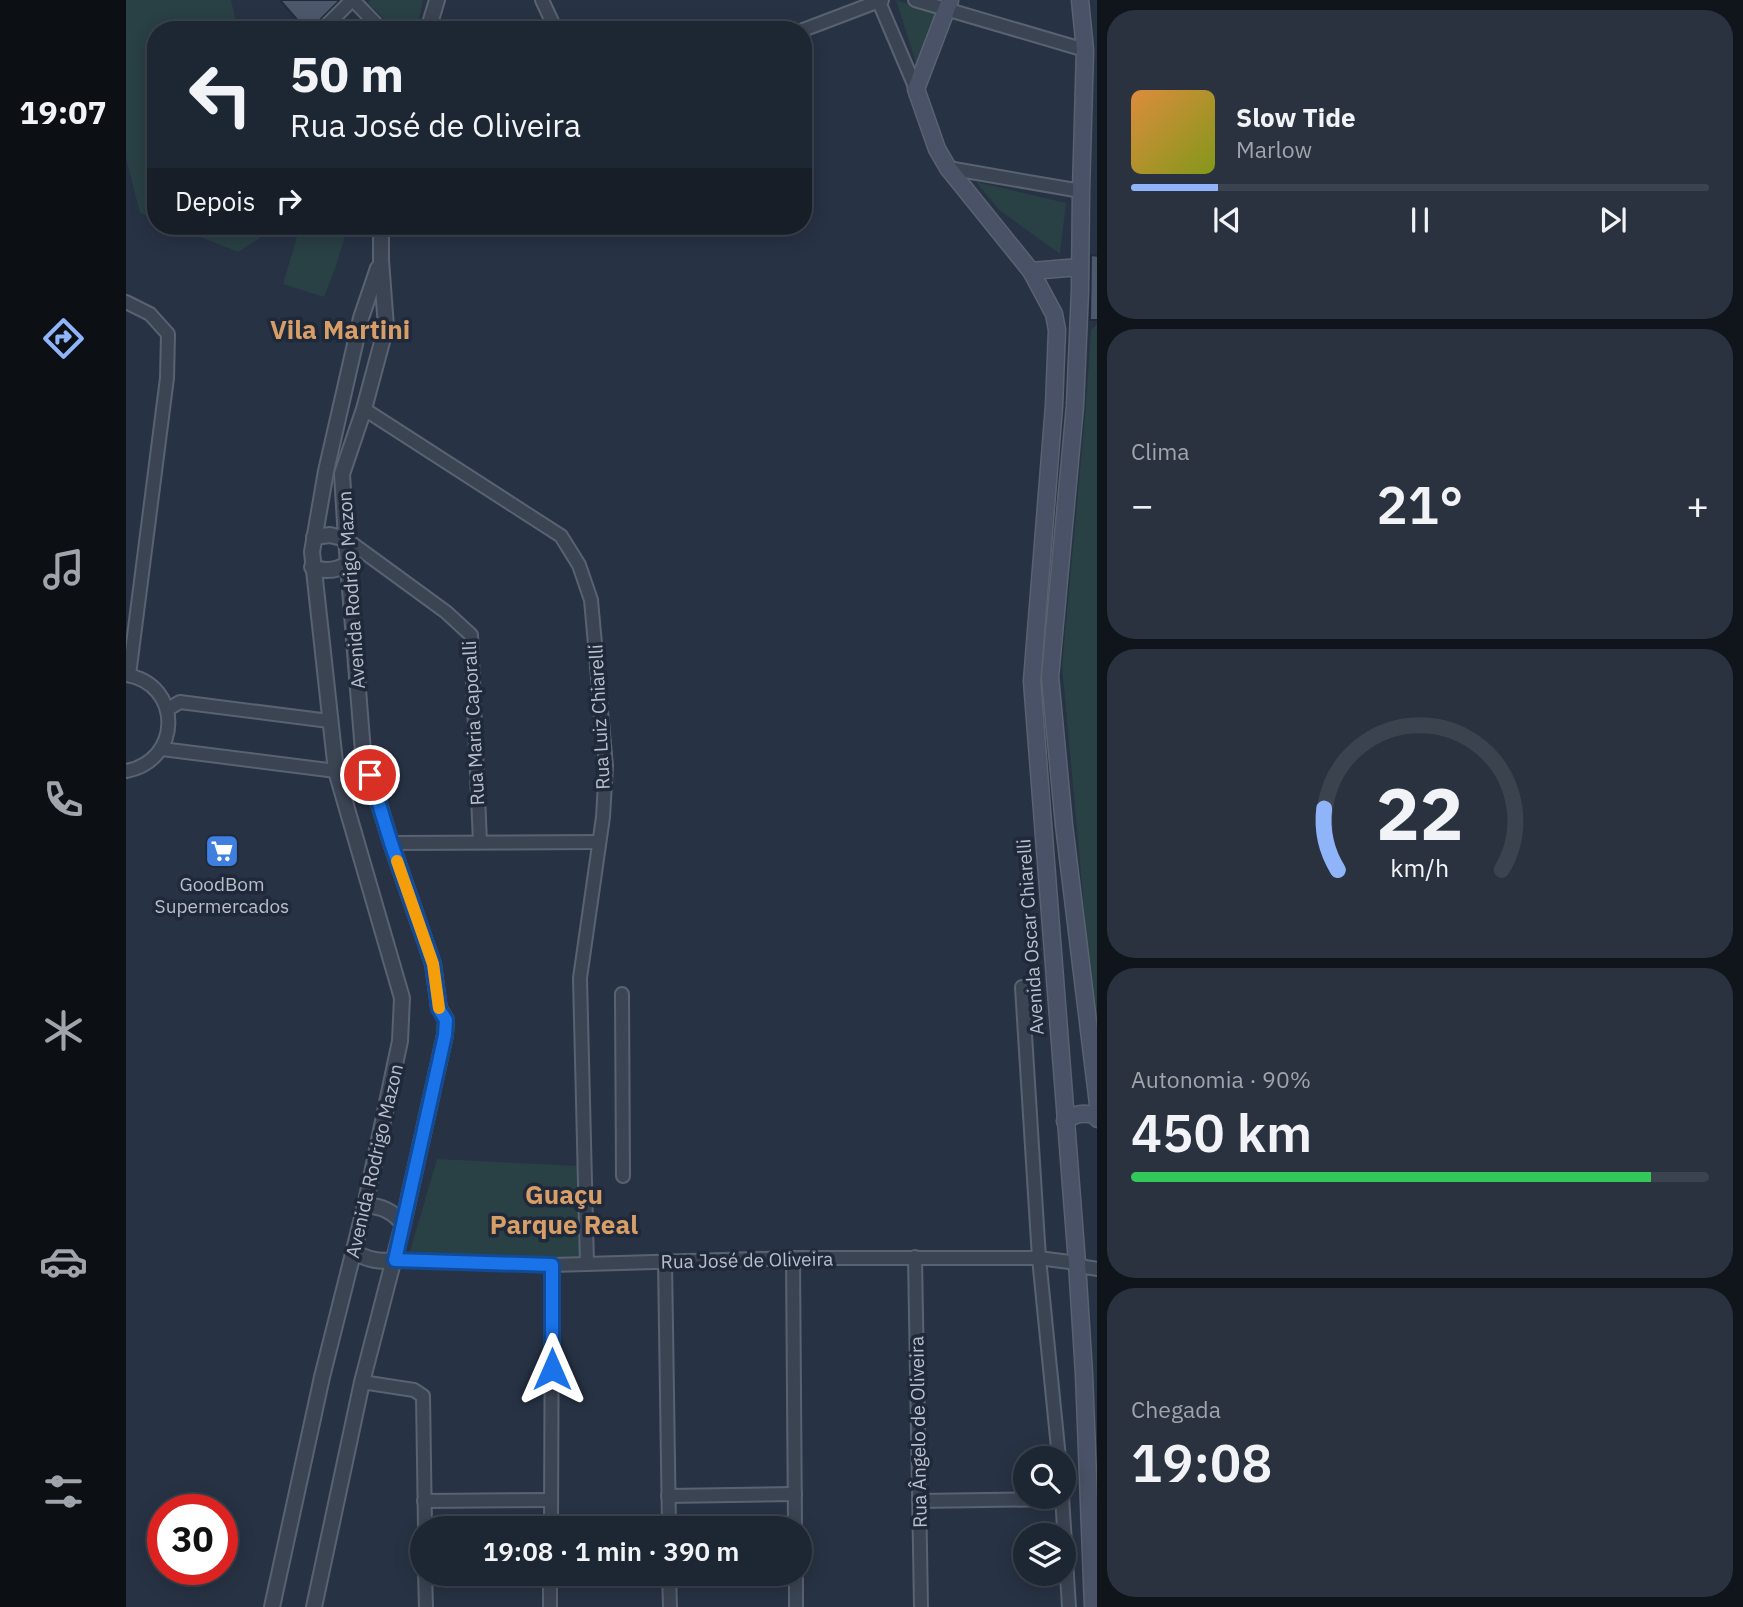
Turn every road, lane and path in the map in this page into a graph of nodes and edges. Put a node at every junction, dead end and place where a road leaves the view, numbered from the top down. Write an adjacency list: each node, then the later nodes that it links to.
1 (353, 0): 8 (street); 9 (street)
2 (437, 0): 10 (street)
3 (542, 0): 11 (street)
4 (915, 0): 7 (street)
5 (1080, 0): 13 (main road)
6 (880, 1): 12 (street); 14 (street)
7 (948, 4): 13 (street); 14 (main road)
8 (331, 21)
9 (373, 21)
10 (431, 21)
11 (552, 21)
12 (812, 27)
13 (1085, 50): 16 (main road)
14 (916, 89): 15 (main road, Avenida Oscar Chiarelli)
15 (948, 168): 16 (street); 20 (main road, Avenida Oscar Chiarelli)
16 (1081, 191): 19 (main road)
17 (381, 235): 18 (street)
18 (381, 260): 22 (street, Avenida Rodrigo Mazon); 23 (street, Avenida Rodrigo Mazon)
19 (1080, 267): 20 (main road); 38 (main road)
20 (1031, 271): 40 (main road, Avenida Oscar Chiarelli)
21 (126, 302): 27 (street)
22 (364, 409): 24 (street, Avenida Rodrigo Mazon); 34 (street, Rua Luiz Chiarelli)
23 (314, 537): 24 (street); 26 (street, Avenida Rodrigo Mazon)
24 (346, 539): 25 (street, Avenida Rodrigo Mazon); 33 (street, Rua Maria Caporalli)
25 (348, 563): 26 (street); 35 (street, Avenida Rodrigo Mazon)
26 (312, 567): 29 (street, Avenida Rodrigo Mazon)
27 (127, 675): 28 (street)
28 (168, 709): 29 (street); 30 (street)
29 (329, 721): 32 (street, Avenida Rodrigo Mazon)
30 (162, 749): 31 (street); 32 (street)
31 (126, 771)
32 (336, 771): 42 (street, Avenida Rodrigo Mazon)
33 (480, 842): 34 (street); 35 (street)
34 (599, 842): 50 (street, Rua Luiz Chiarelli)
35 (391, 843): 43 (street, Avenida Rodrigo Mazon)
36 (1022, 987): 47 (street)
37 (622, 994): 41 (street)
38 (1097, 1104)
39 (1097, 1119): 40 (main road)
40 (1065, 1121): 51 (main road, Avenida Oscar Chiarelli)
41 (623, 1176)
42 (365, 1206): 43 (street); 44 (street, Avenida Rodrigo Mazon)
43 (403, 1224): 48 (street, Avenida Rodrigo Mazon)
44 (353, 1251): 48 (street); 71 (street, Avenida Rodrigo Mazon)
45 (915, 1257): 46 (street, Rua José de Oliveira); 47 (street, Rua José de Oliveira); 61 (street, Rua Ângelo de Oliveira)
46 (793, 1258): 49 (street, Rua José de Oliveira); 56 (street)
47 (1040, 1258): 51 (street, Rua José de Oliveira); 55 (street)
48 (395, 1260): 52 (street, Rua José de Oliveira); 54 (street, Avenida Rodrigo Mazon)
49 (665, 1261): 50 (street, Rua José de Oliveira); 57 (street)
50 (587, 1264): 52 (street, Rua José de Oliveira)
51 (1077, 1264): 53 (street, Rua José de Oliveira); 79 (main road, Avenida Oscar Chiarelli)
52 (552, 1265): 59 (street)
53 (1097, 1269)
54 (362, 1382): 60 (street); 72 (street, Avenida Rodrigo Mazon)
55 (1058, 1446)
56 (795, 1494): 57 (street); 66 (street)
57 (668, 1496): 65 (street)
58 (1013, 1499): 61 (street)
59 (551, 1500): 60 (street); 64 (street)
60 (425, 1501): 63 (street)
61 (919, 1501): 77 (street, Rua Ângelo de Oliveira)
62 (1063, 1509): 78 (street)
63 (425, 1516)
64 (551, 1516)
65 (669, 1516)
66 (795, 1516)
67 (425, 1586): 73 (street)
68 (550, 1586): 74 (street)
69 (669, 1586): 75 (street)
70 (796, 1586): 76 (street)
71 (272, 1607)
72 (314, 1607)
73 (426, 1607)
74 (550, 1607)
75 (670, 1607)
76 (796, 1607)
77 (921, 1607)
78 (1069, 1607)
79 (1093, 1607)

